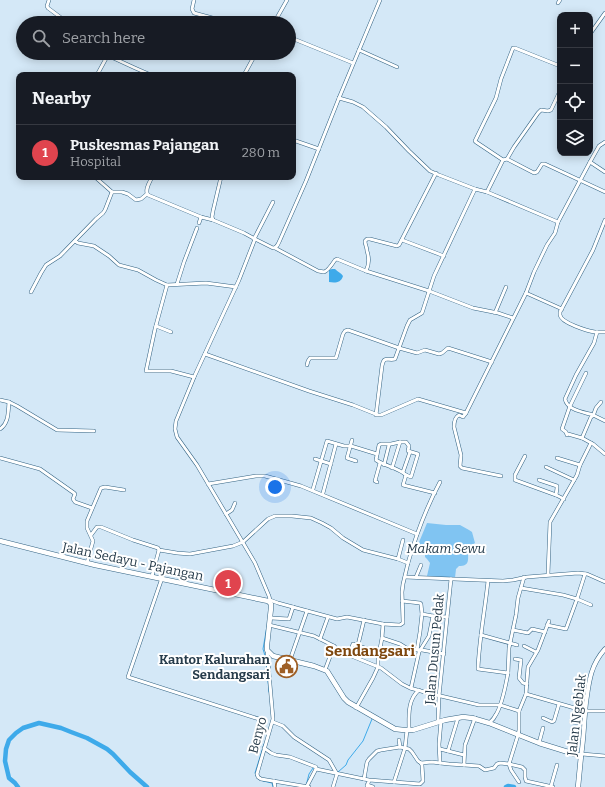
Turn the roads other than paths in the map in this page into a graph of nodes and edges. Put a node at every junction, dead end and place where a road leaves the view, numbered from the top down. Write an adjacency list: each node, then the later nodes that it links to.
1 (50, 0): 6 (street)
2 (194, 0): 7 (street)
3 (287, 0): 8 (street)
4 (380, 0): 11 (street)
5 (605, 13): 9 (street)
6 (59, 16)
7 (205, 16)
8 (278, 16)
9 (593, 30)
10 (296, 40): 15 (street)
11 (359, 50): 15 (street); 17 (street)
12 (105, 60): 18 (street)
13 (117, 60): 19 (street)
14 (252, 60): 20 (street)
15 (353, 64): 22 (street)
16 (557, 65): 26 (street)
17 (397, 67)
18 (99, 72)
19 (144, 72)
20 (246, 72)
21 (557, 97): 26 (street)
22 (339, 98): 25 (street); 29 (street)
23 (296, 141): 25 (street)
24 (605, 142): 27 (street)
25 (319, 149): 49 (street)
26 (505, 159): 33 (street); 36 (street)
27 (590, 162): 28 (street); 33 (street)
28 (605, 172)
29 (436, 174): 34 (street); 48 (street)
30 (98, 180): 35 (street)
31 (151, 180): 38 (street)
32 (220, 180): 41 (street)
33 (580, 180): 37 (street); 43 (street)
34 (475, 189): 36 (street); 50 (street)
35 (112, 192): 38 (street); 47 (street)
36 (487, 192): 43 (street)
37 (605, 192)
38 (147, 194): 40 (street)
39 (273, 202): 46 (street)
40 (201, 217): 41 (street); 44 (street)
41 (213, 220): 46 (street)
42 (605, 220): 59 (street)
43 (558, 222): 58 (street)
44 (199, 223)
45 (197, 228): 53 (street)
46 (254, 239): 49 (street); 54 (street)
47 (75, 240): 52 (street); 57 (street)
48 (402, 240): 50 (street); 51 (street)
49 (275, 248): 51 (street)
50 (444, 256): 56 (street)
51 (366, 271): 56 (street)
52 (167, 284): 53 (street); 62 (street)
53 (177, 284): 54 (street)
54 (236, 287): 67 (street)
55 (506, 287): 60 (street)
56 (428, 291): 60 (street); 66 (street)
57 (31, 292)
58 (526, 293): 59 (street); 61 (street)
59 (562, 309): 64 (street)
60 (495, 312): 61 (street)
61 (513, 318): 68 (street)
62 (156, 326): 63 (street); 71 (street)
63 (171, 332)
64 (596, 332): 65 (street); 75 (street)
65 (605, 332)
66 (399, 348): 68 (street); 69 (street); 77 (street)
67 (205, 354): 71 (street); 77 (street)
68 (492, 362): 76 (street)
69 (307, 365)
70 (586, 373): 75 (street)
71 (194, 377): 110 (street)
72 (0, 400): 73 (street)
73 (9, 402): 80 (street); 81 (street)
74 (601, 402): 78 (street)
75 (570, 406): 78 (street); 82 (street)
76 (466, 413): 77 (street); 105 (street)
77 (376, 415)
78 (593, 416): 79 (street); 82 (street)
79 (605, 421)
80 (0, 429)
81 (94, 431)
82 (582, 438): 85 (street)
83 (352, 440): 88 (street)
84 (400, 442): 87 (street); 89 (street); 103 (street)
85 (591, 443): 91 (street); 101 (street)
86 (336, 444): 88 (street); 96 (street); 99 (street)
87 (389, 444): 90 (street); 100 (street)
88 (351, 446): 90 (street); 97 (street)
89 (410, 452): 104 (street); 104 (street)
90 (377, 454): 98 (street)
91 (605, 454)
92 (525, 456): 117 (street)
93 (0, 458): 120 (street)
94 (557, 458): 101 (street)
95 (315, 459): 96 (street)
96 (321, 461): 99 (street); 112 (street)
97 (356, 461)
98 (380, 463): 100 (street); 108 (street)
99 (331, 464): 114 (street)
100 (384, 464): 103 (street)
101 (580, 465): 107 (street)
102 (546, 466): 107 (street)
103 (392, 468): 104 (street)
104 (405, 474): 115 (street)
105 (501, 476)
106 (538, 480): 117 (street)
107 (574, 480): 118 (street)
108 (377, 482)
109 (440, 482): 115 (street)
110 (208, 484): 121 (street); 122 (street)
111 (310, 487): 112 (street)
112 (313, 489): 114 (street)
113 (124, 490): 120 (street)
114 (323, 493): 116 (street)
115 (435, 493): 122 (street)
116 (328, 495)
117 (556, 495): 118 (street)
118 (564, 499): 132 (street)
119 (235, 503): 121 (street)
120 (92, 508): 123 (street)
121 (226, 514): 126 (street)
122 (417, 534): 130 (street)
123 (91, 535): 127 (street); 129 (street)
124 (404, 540): 128 (street)
125 (0, 541): 129 (main road, Jalan Sedayu - Pajangan)
126 (243, 542): 127 (street); 128 (street); 144 (street)
127 (159, 550): 134 (street)
128 (398, 560): 130 (street)
129 (87, 563): 134 (main road, Jalan Sedayu - Pajangan)
130 (408, 564): 135 (street)
131 (421, 565): 136 (street)
132 (548, 574): 133 (street); 137 (street)
133 (585, 574): 141 (street); 143 (street)
134 (152, 576): 138 (main road, Jalan Sedayu - Pajangan)
135 (405, 577): 136 (street); 145 (street)
136 (416, 577): 139 (street)
137 (524, 577): 140 (street); 142 (street)
138 (162, 578): 144 (main road, Jalan Sedayu - Pajangan); 196 (street)
139 (451, 579): 140 (street); 152 (street, Jalan Dusun Pedak)
140 (488, 581): 162 (street)
141 (605, 582)
142 (521, 588): 143 (street); 159 (street)
143 (577, 599): 146 (street); 158 (street)
144 (270, 601): 147 (street); 153 (main road)
145 (402, 601): 149 (street); 156 (street)
146 (591, 604)
147 (293, 607): 148 (street); 153 (street)
148 (307, 611): 151 (street); 161 (street)
149 (422, 614): 150 (street); 172 (street)
150 (433, 616): 152 (street); 172 (street)
151 (328, 617): 154 (street); 164 (street)
152 (447, 617): 175 (street, Jalan Dusun Pedak)
153 (270, 618): 157 (main road)
154 (364, 620): 156 (street); 166 (street)
155 (549, 621): 158 (street)
156 (383, 624): 163 (street)
157 (269, 625): 161 (street); 171 (main road)
158 (547, 625): 160 (street)
159 (513, 630): 160 (street); 165 (street)
160 (545, 632): 173 (street)
161 (300, 633): 164 (street); 178 (street)
162 (481, 635): 165 (street); 181 (street)
163 (382, 638): 172 (street); 174 (street)
164 (320, 639): 168 (street)
165 (510, 643): 167 (street); 177 (street)
166 (358, 645): 174 (street); 176 (street)
167 (517, 645)
168 (334, 646): 176 (street); 180 (street)
169 (524, 646): 173 (street)
170 (605, 649): 191 (main road, Jalan Ngeblak)
171 (267, 650): 178 (main road); 198 (street, Benyo)
172 (418, 650): 175 (street); 183 (street)
173 (536, 652): 182 (street)
174 (379, 653): 179 (street)
175 (444, 654): 186 (street, Jalan Dusun Pedak)
176 (349, 655): 179 (street)
177 (508, 658): 181 (street); 182 (street)
178 (290, 660): 180 (main road)
179 (378, 667): 183 (street); 189 (street)
180 (326, 670): 189 (main road)
181 (508, 673): 187 (street)
182 (527, 684): 185 (street)
183 (411, 688): 184 (street)
184 (419, 690): 186 (street); 203 (street)
185 (526, 694): 188 (street); 190 (street)
186 (439, 696): 187 (street); 197 (street, Jalan Dusun Pedak)
187 (500, 704): 190 (street); 200 (street)
188 (559, 704): 191 (street); 195 (street)
189 (356, 708): 203 (main road)
190 (519, 711): 204 (street)
191 (585, 711): 192 (street); 201 (main road, Jalan Ngeblak)
192 (605, 711)
193 (458, 718): 194 (main road); 197 (main road); 211 (street)
194 (475, 718): 200 (main road); 212 (street)
195 (543, 718)
196 (265, 721)
197 (439, 721): 203 (main road); 210 (street, Jalan Dusun Pedak)
198 (273, 722): 208 (street, Benyo); 221 (street)
199 (570, 722): 201 (street)
200 (489, 723): 204 (main road)
201 (584, 723): 213 (main road, Jalan Ngeblak)
202 (543, 728): 206 (street)
203 (408, 730): 209 (street)
204 (518, 735): 206 (main road); 217 (street)
205 (399, 740): 207 (street)
206 (539, 743): 213 (main road)
207 (400, 747): 209 (street); 222 (street)
208 (264, 748): 220 (street); 224 (street, Benyo)
209 (405, 748): 215 (street); 226 (street)
210 (440, 750): 211 (street); 216 (street, Jalan Dusun Pedak)
211 (448, 751): 212 (street)
212 (464, 755): 218 (street)
213 (582, 755): 214 (street); 233 (main road, Jalan Ngeblak)
214 (605, 756)
215 (422, 763): 216 (street); 226 (street)
216 (440, 763): 218 (street)
217 (509, 764): 218 (street); 225 (street); 229 (street)
218 (464, 765)
219 (557, 765): 229 (street)
220 (317, 769): 221 (street); 227 (street)
221 (338, 774): 222 (street); 231 (street)
222 (364, 779): 223 (street)
223 (369, 780): 226 (street); 228 (street)
224 (274, 781): 227 (street, Benyo); 230 (street)
225 (519, 782)
226 (397, 784)
227 (307, 786)
228 (367, 786): 232 (street)
229 (552, 786)
230 (275, 787)
231 (333, 787)
232 (374, 787)
233 (579, 787)

